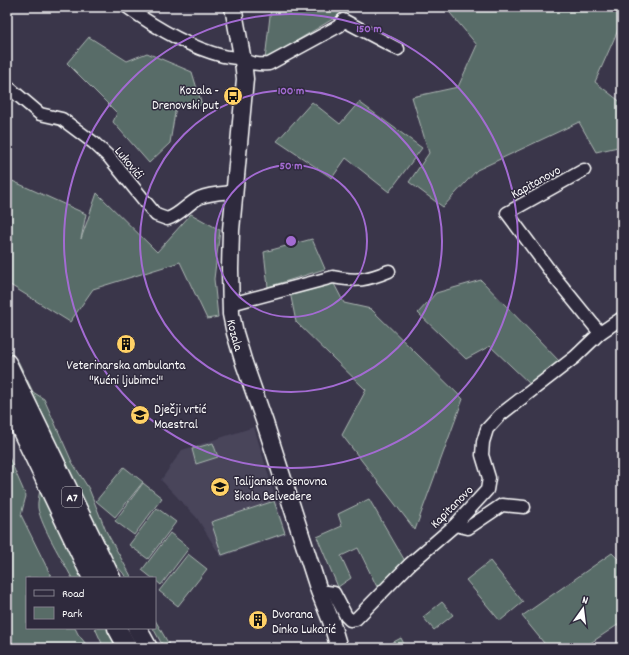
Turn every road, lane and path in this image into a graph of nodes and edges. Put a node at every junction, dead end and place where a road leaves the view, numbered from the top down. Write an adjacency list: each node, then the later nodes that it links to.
1 (127, 7): 4 (street)
2 (236, 9): 4 (main road, Kozala)
3 (398, 49): 4 (street)
4 (243, 61): 7 (main road, Kozala)
5 (7, 86): 7 (street, Lukovići)
6 (584, 170): 11 (street, Kapitanovo)
7 (234, 192): 9 (main road, Kozala)
8 (389, 271): 9 (street)
9 (231, 304): 18 (main road, Kozala)
10 (622, 318): 11 (street, Kapitanovo)
11 (600, 333): 15 (street, Kapitanovo)
12 (7, 363): 17 (highway, A7)
13 (7, 400): 16 (highway, A7)
14 (524, 507): 15 (street)
15 (455, 525): 18 (street, Kapitanovo)
16 (92, 577)
17 (111, 577)
18 (319, 591): 23 (main road, Kozala)
19 (118, 629): 21 (highway)
20 (137, 629): 22 (highway)
21 (128, 648)
22 (148, 648)
23 (339, 648)

